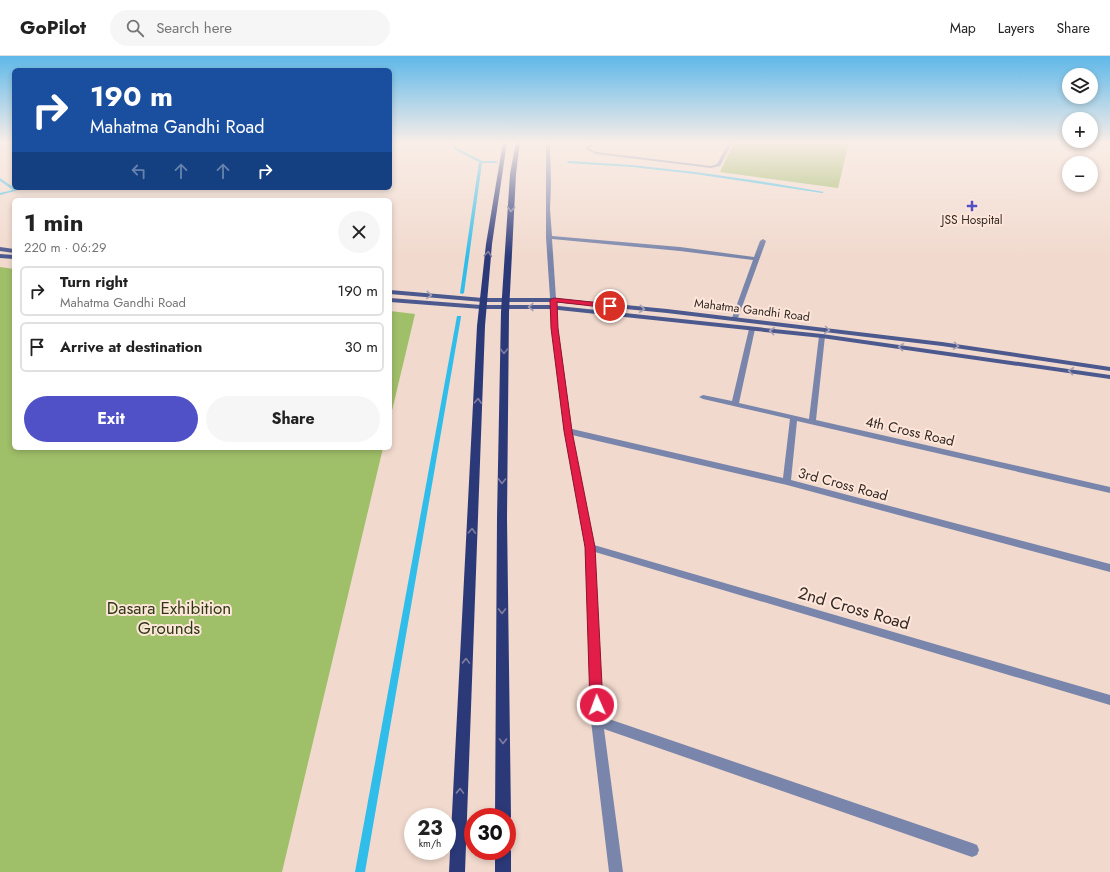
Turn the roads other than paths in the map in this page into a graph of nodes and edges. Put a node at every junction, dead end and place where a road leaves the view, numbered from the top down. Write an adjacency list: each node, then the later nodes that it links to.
1 (499, 180): 33 (main road, one-way to 1)
2 (513, 180): 30 (main road, one-way to 30)
3 (548, 180): 4 (street)
4 (549, 237): 10 (street); 13 (street)
5 (763, 241): 10 (street)
6 (0, 249): 7 (main road)
7 (12, 251)
8 (0, 256): 9 (main road)
9 (12, 257)
10 (756, 259): 14 (street)
11 (392, 292): 13 (main road, Mahatma Gandhi Road, one-way to 13)
12 (392, 300): 13 (main road, Mahatma Gandhi Road, one-way to 12)
13 (554, 304): 14 (main road, Mahatma Gandhi Road, one-way to 14); 15 (main road, Mahatma Gandhi Road); 23 (street)
14 (735, 318): 17 (main road, Mahatma Gandhi Road, one-way to 17)
15 (752, 328): 16 (main road, Mahatma Gandhi Road, one-way to 15); 20 (street)
16 (822, 336): 18 (main road, Mahatma Gandhi Road, one-way to 16); 22 (street)
17 (1110, 369)
18 (1110, 377)
19 (704, 397): 20 (street, 4th Cross Road)
20 (735, 403): 21 (street, 4th Cross Road)
21 (794, 418): 22 (street, 4th Cross Road); 24 (street)
22 (812, 422): 25 (street, 4th Cross Road)
23 (568, 431): 24 (street, 3rd Cross Road); 26 (street)
24 (787, 482): 27 (street, 3rd Cross Road)
25 (1110, 490)
26 (590, 547): 28 (street, 2nd Cross Road); 29 (street)
27 (1110, 568)
28 (1110, 700)
29 (597, 721): 31 (street); 35 (street)
30 (503, 808)
31 (972, 850)
32 (503, 860): 34 (main road)
33 (457, 872)
34 (503, 872)
35 (616, 872)

